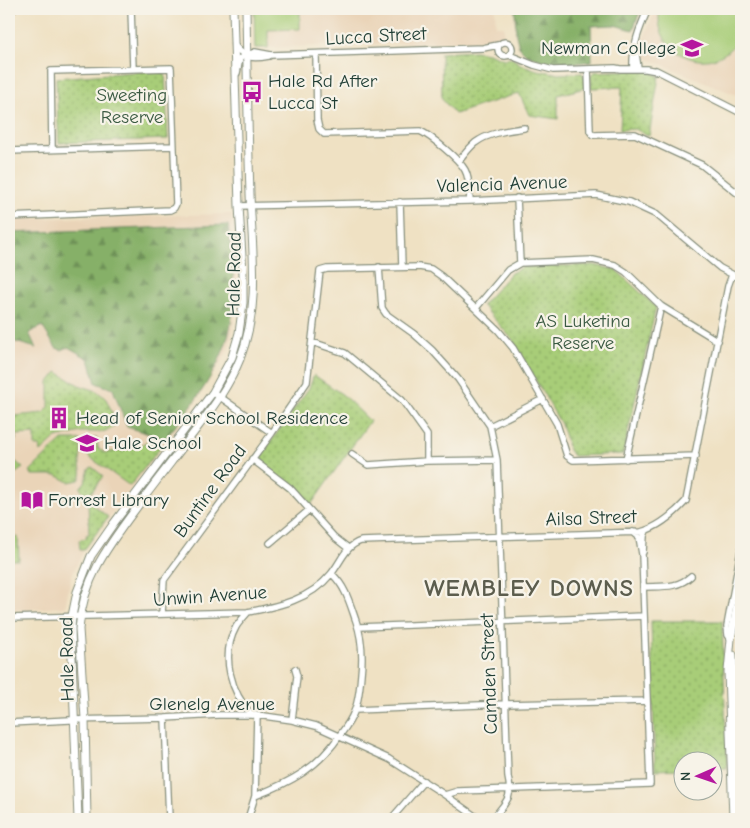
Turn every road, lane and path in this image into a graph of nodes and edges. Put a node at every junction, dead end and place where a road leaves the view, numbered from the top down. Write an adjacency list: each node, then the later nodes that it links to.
1 (9, 9): 2 (street)
2 (14, 9)
3 (131, 9): 17 (street)
4 (233, 9): 7 (main road, Hale Road)
5 (246, 9): 14 (main road, Hale Road)
6 (648, 9): 16 (street)
7 (234, 45): 14 (street); 19 (main road, Hale Road)
8 (498, 45): 9 (street, Lucca Street); 10 (street); 11 (street)
9 (483, 48): 11 (street, Lucca Street); 12 (street, Lucca Street)
10 (512, 48): 13 (street); 15 (street)
11 (498, 52): 13 (street)
12 (316, 54): 14 (street, Lucca Street); 25 (street)
13 (509, 55): 15 (street)
14 (246, 56): 19 (street); 31 (main road, Hale Road)
15 (526, 61): 18 (street)
16 (636, 67): 18 (street); 20 (street)
17 (133, 69): 22 (street); 23 (street)
18 (588, 69): 26 (street)
19 (236, 83): 30 (main road, Hale Road)
20 (741, 113)
21 (524, 128): 25 (street)
22 (173, 146): 23 (street); 32 (street)
23 (52, 148): 24 (street)
24 (9, 151)
25 (458, 161): 28 (street)
26 (741, 196)
27 (517, 198): 28 (street, Valencia Avenue); 33 (street); 36 (street, Valencia Avenue)
28 (470, 201): 29 (street, Valencia Avenue)
29 (400, 202): 31 (street, Valencia Avenue); 35 (street)
30 (239, 206): 31 (street, Valencia Avenue); 42 (main road, Hale Road)
31 (250, 206): 42 (main road, Hale Road)
32 (9, 217)
33 (520, 263): 38 (street); 39 (street)
34 (379, 267): 35 (street, Buntine Road); 41 (street, Buntine Road); 44 (street, Camden Street)
35 (402, 267): 39 (street, Buntine Road)
36 (732, 275): 37 (street, Valencia Avenue); 40 (street, Ailsa Street)
37 (741, 279)
38 (662, 306): 40 (street); 49 (street)
39 (476, 308): 43 (street, Buntine Road)
40 (718, 340): 47 (street, Ailsa Street)
41 (312, 342): 45 (street, Buntine Road); 51 (street)
42 (217, 394): 45 (street); 67 (main road, Hale Road); 68 (main road, Hale Road)
43 (543, 399): 44 (street); 49 (street, Buntine Road)
44 (490, 426): 50 (street, Camden Street)
45 (272, 433): 48 (street, Buntine Road)
46 (352, 454): 51 (street)
47 (696, 456): 49 (street, Buntine Road); 53 (street, Ailsa Street)
48 (252, 459): 52 (street); 66 (street, Buntine Road)
49 (626, 459)
50 (497, 460): 51 (street); 55 (street, Camden Street)
51 (427, 461)
52 (309, 510): 56 (street); 57 (street)
53 (646, 531): 54 (street, Ailsa Street); 59 (street)
54 (634, 532): 55 (street, Ailsa Street); 59 (street)
55 (499, 537): 57 (street, Ailsa Street); 71 (street, Camden Street)
56 (270, 542)
57 (348, 548): 60 (street, Unwin Avenue)
58 (741, 550): 73 (street)
59 (642, 554): 63 (street)
60 (332, 574): 65 (street, Unwin Avenue); 72 (street)
61 (691, 576): 63 (street)
62 (741, 584): 73 (main road)
63 (643, 586): 69 (street)
64 (741, 608): 97 (main road)
65 (248, 612): 66 (street, Unwin Avenue); 78 (street)
66 (162, 614): 68 (street, Unwin Avenue)
67 (72, 616): 68 (street, Unwin Avenue); 70 (street, Unwin Avenue); 81 (main road, Hale Road)
68 (80, 616): 80 (main road, Hale Road)
69 (644, 616): 71 (street); 75 (street)
70 (9, 618)
71 (502, 620): 72 (street); 76 (street, Camden Street)
72 (359, 627): 77 (street)
73 (731, 639): 96 (main road)
74 (295, 670): 82 (street)
75 (647, 701): 76 (street); 86 (street)
76 (505, 704): 77 (street); 86 (street, Camden Street)
77 (355, 710): 84 (street)
78 (255, 715): 79 (street, Glenelg Avenue); 82 (street, Glenelg Avenue); 88 (street)
79 (165, 718): 80 (street, Glenelg Avenue); 91 (street)
80 (84, 719): 81 (street, Glenelg Avenue); 90 (main road, Hale Road)
81 (74, 720): 83 (street, Glenelg Avenue); 89 (main road, Hale Road)
82 (292, 720): 84 (street, Glenelg Avenue)
83 (9, 723)
84 (339, 737): 85 (street, Glenelg Avenue); 88 (street)
85 (424, 781): 87 (street, Glenelg Avenue); 93 (street)
86 (511, 789): 87 (street); 95 (street)
87 (445, 795): 94 (street, Glenelg Avenue)
88 (255, 796): 92 (street)
89 (78, 819)
90 (87, 819)
91 (169, 819)
92 (248, 819)
93 (391, 819)
94 (479, 819)
95 (493, 819)
96 (734, 819)
97 (738, 819)

